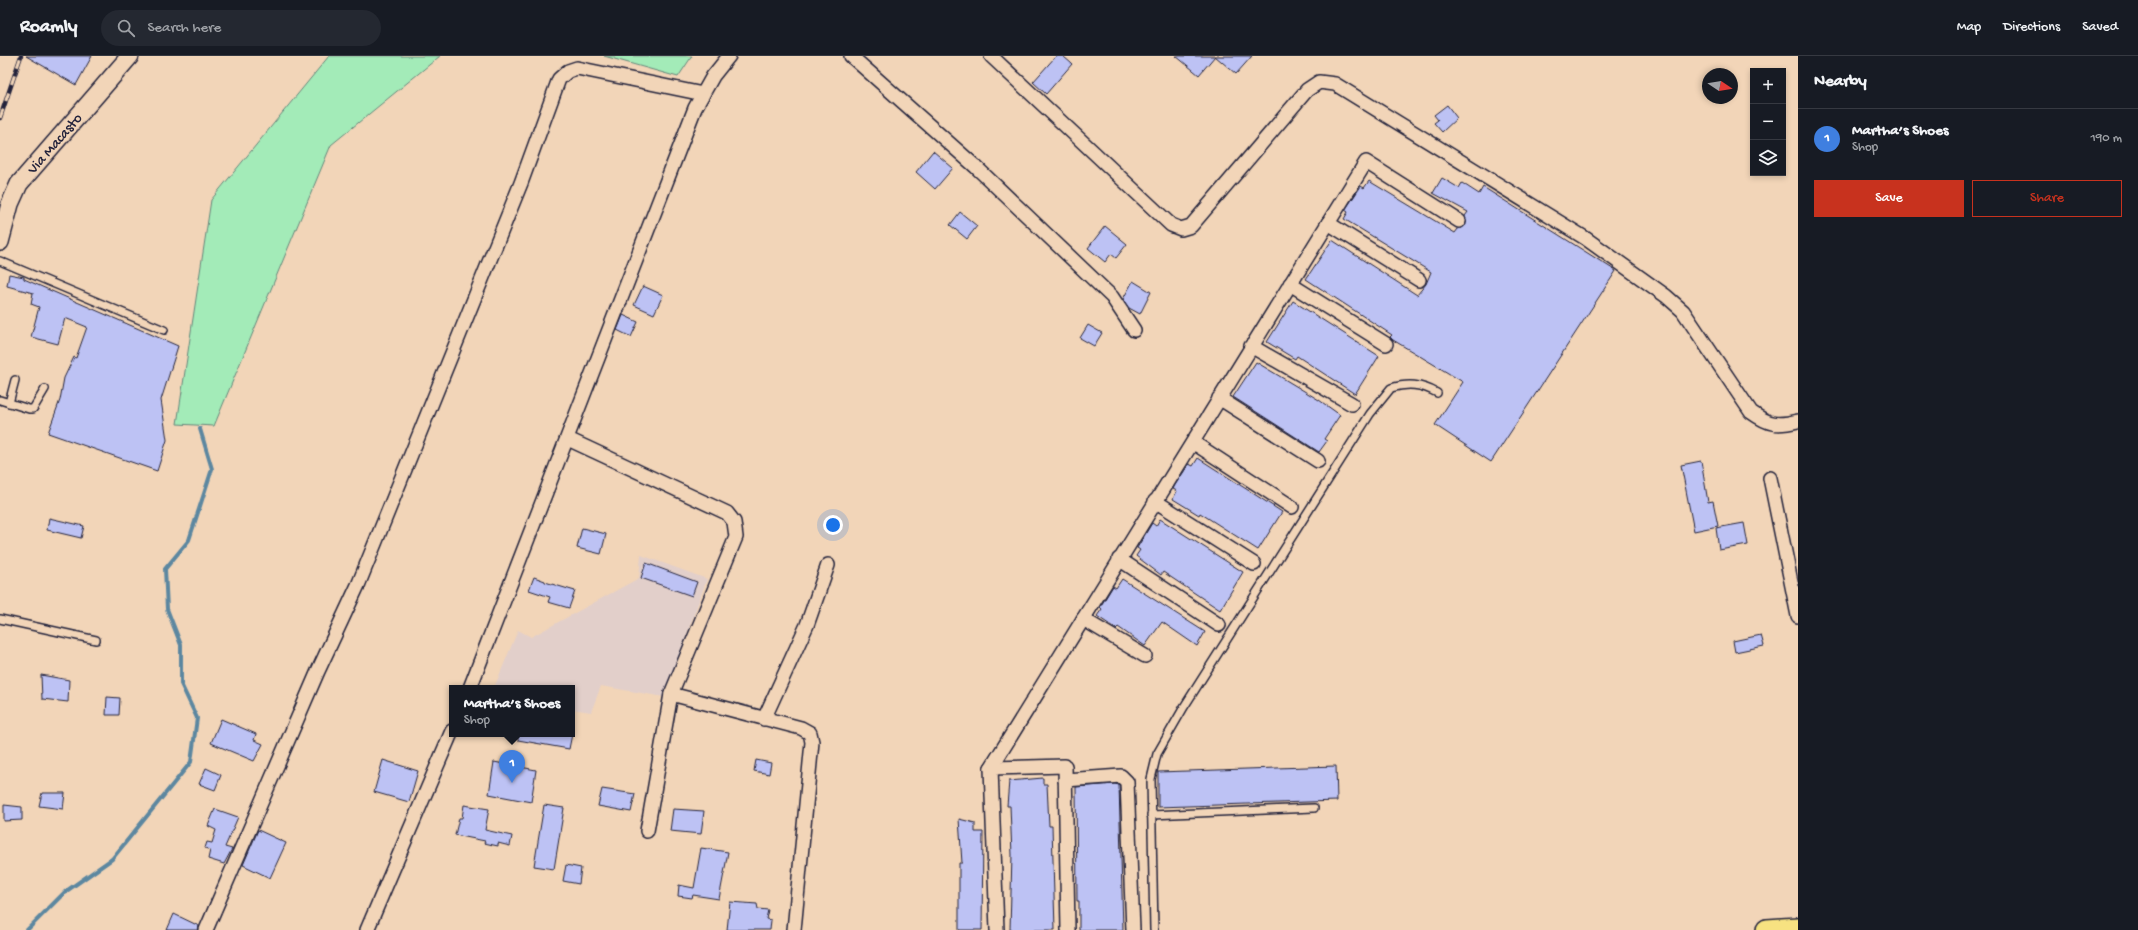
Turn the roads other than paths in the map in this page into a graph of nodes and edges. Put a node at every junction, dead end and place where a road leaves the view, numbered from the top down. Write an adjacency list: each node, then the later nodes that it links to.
1 (130, 56): 8 (street, Via Macasto)
2 (729, 56): 5 (street)
3 (851, 56): 13 (street)
4 (991, 56): 23 (street)
5 (703, 94): 24 (street); 49 (street)
6 (1459, 221): 7 (street)
7 (1328, 223): 10 (street); 11 (street)
8 (0, 242)
9 (0, 261): 12 (lane)
10 (1419, 280)
11 (1290, 284): 14 (street); 15 (street)
12 (164, 330)
13 (1134, 330)
14 (1386, 344)
15 (1251, 346): 19 (street); 22 (street)
16 (14, 380): 21 (lane)
17 (45, 389): 21 (lane)
18 (1437, 393): 46 (lane)
19 (1219, 398): 25 (street); 26 (street)
20 (0, 400): 21 (lane)
21 (9, 403)
22 (1352, 404)
23 (1798, 421)
24 (568, 439): 39 (street); 40 (street)
25 (1194, 443): 28 (street); 29 (street)
26 (1318, 461)
27 (1770, 478): 33 (street)
28 (1155, 501): 30 (street); 31 (street)
29 (1292, 507)
30 (1119, 559): 35 (street); 36 (street)
31 (1254, 564)
32 (828, 565): 41 (street)
33 (1798, 616)
34 (0, 619): 37 (lane)
35 (1083, 619): 38 (street); 43 (street)
36 (1219, 625)
37 (96, 640)
38 (1145, 656)
39 (471, 685)
40 (671, 694): 41 (street); 47 (street)
41 (764, 719): 51 (street)
42 (449, 737): 50 (street)
43 (991, 768): 44 (street); 52 (street)
44 (1065, 780): 53 (street); 54 (street)
45 (1314, 808): 46 (lane)
46 (1152, 815): 55 (lane)
47 (648, 831)
48 (1798, 928): 56 (main road)
49 (206, 930)
50 (367, 930)
51 (794, 930)
52 (997, 930)
53 (1068, 930)
54 (1133, 930)
55 (1154, 930)
56 (1767, 930)

